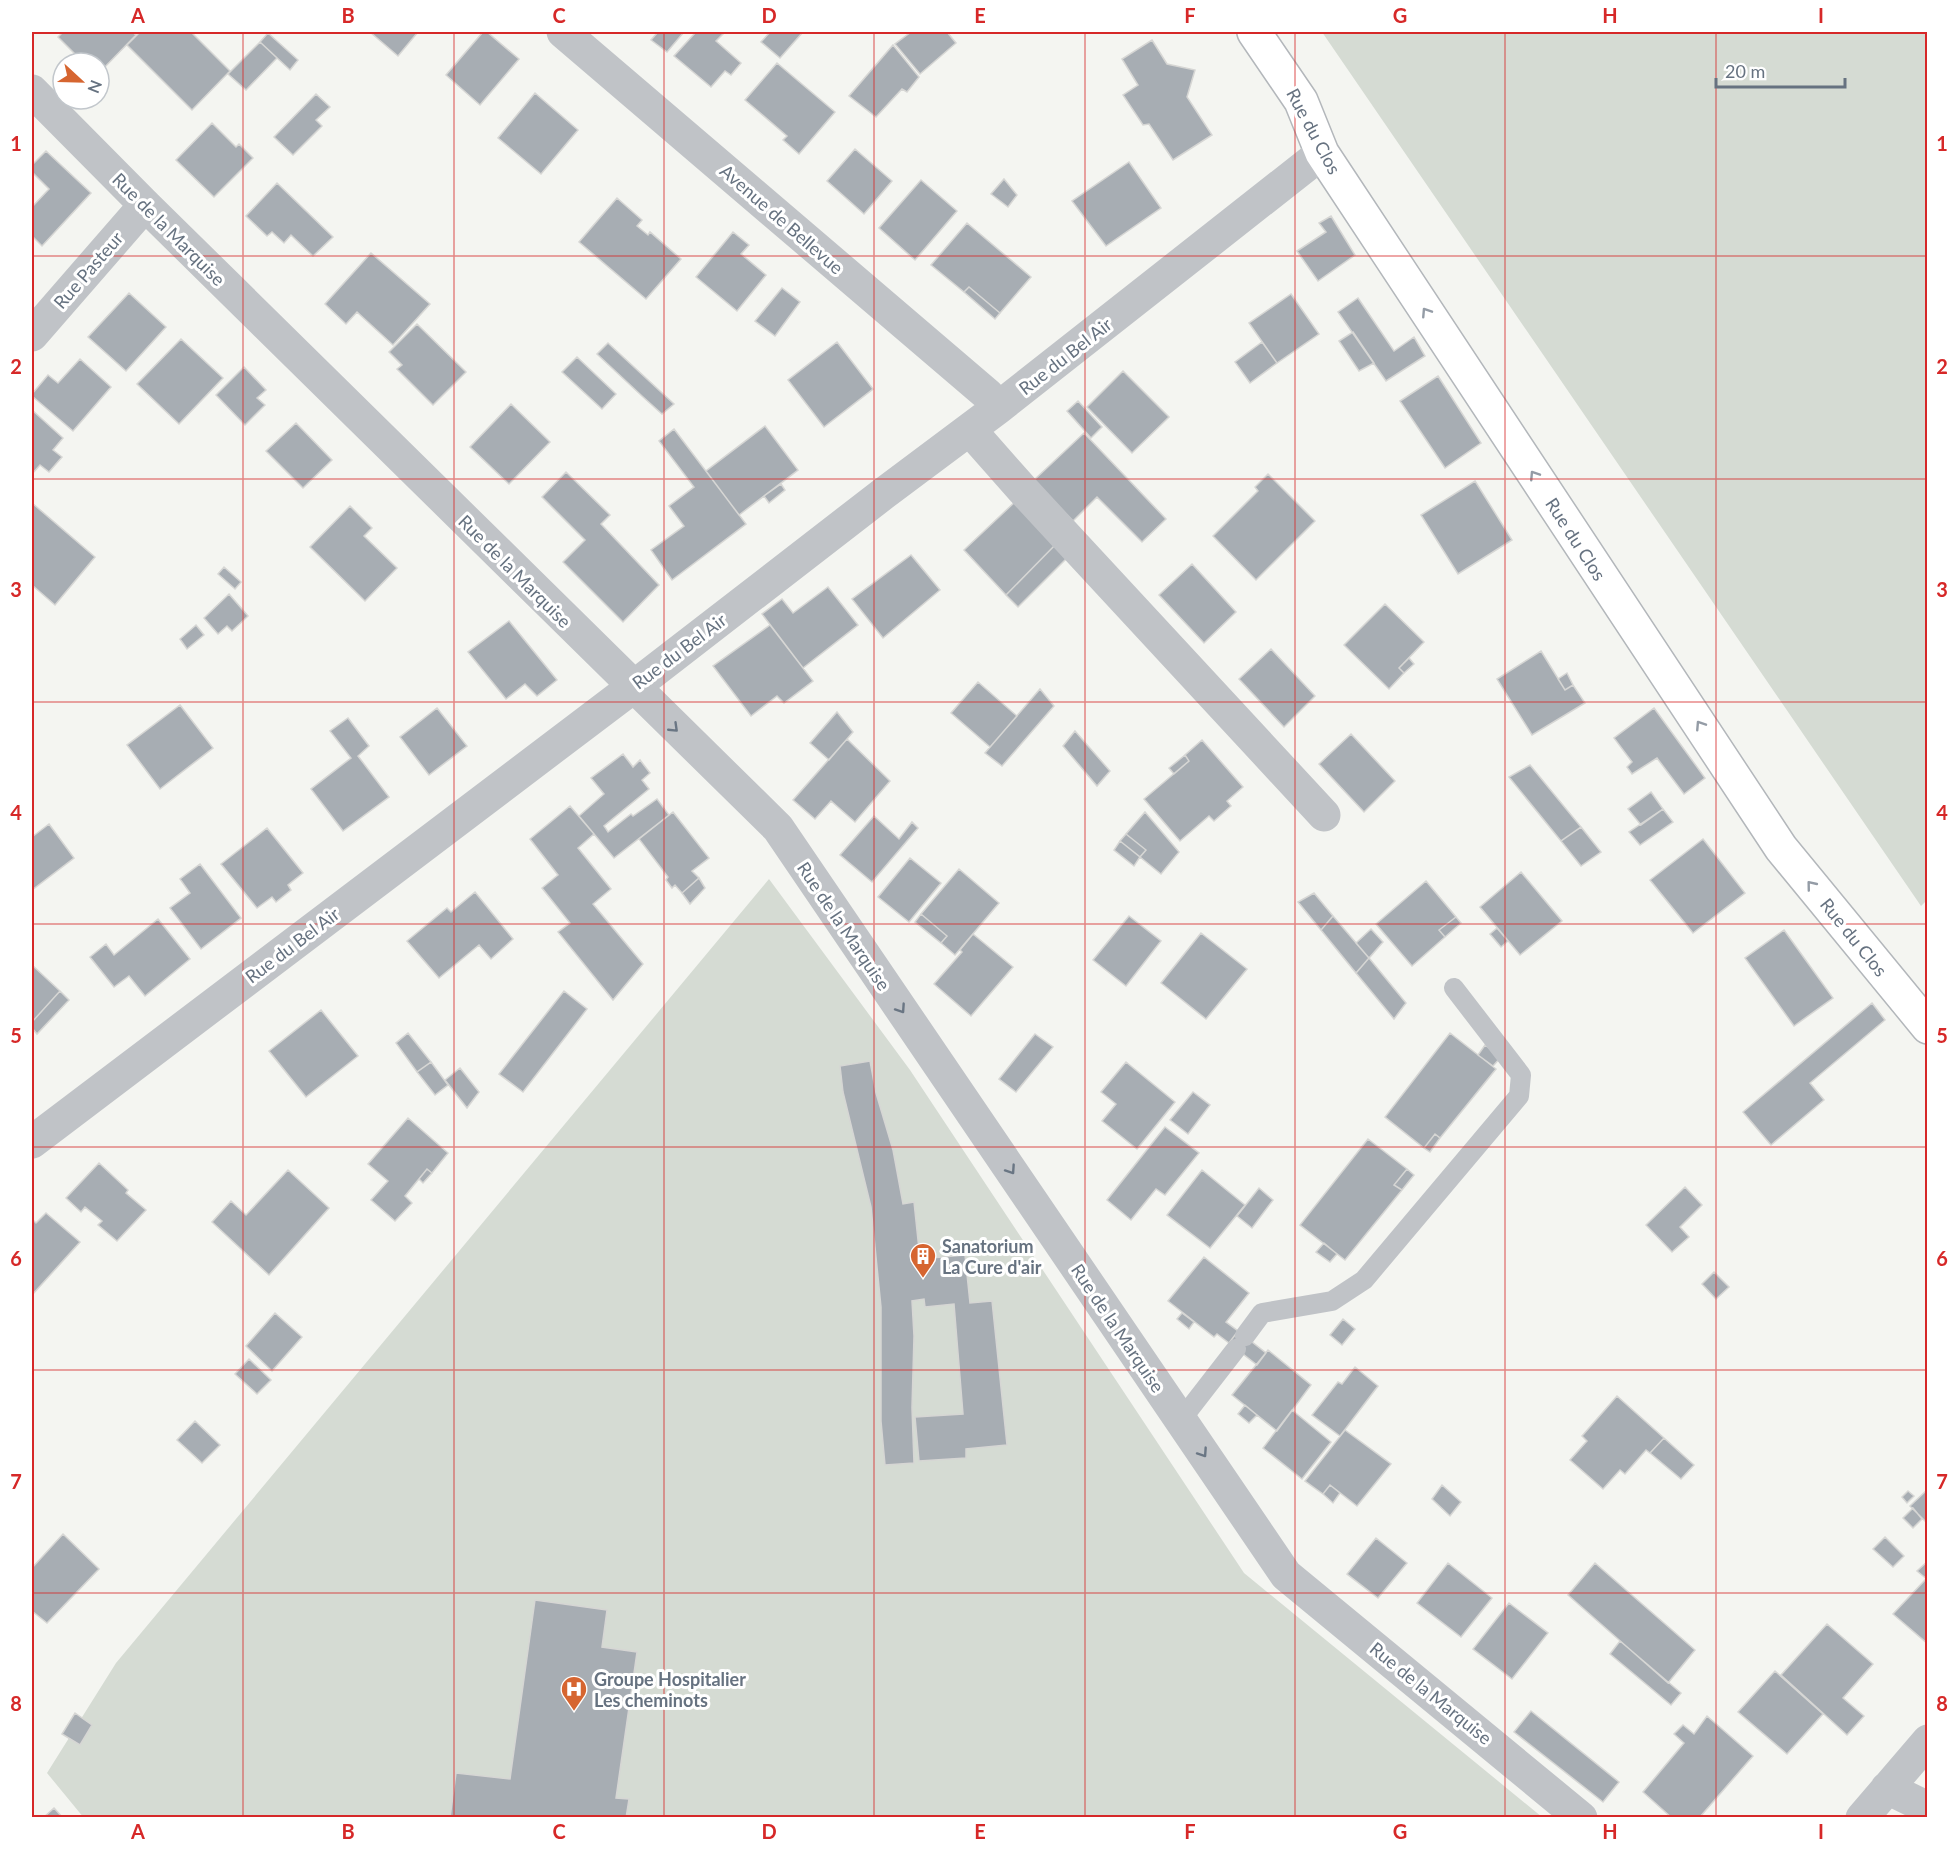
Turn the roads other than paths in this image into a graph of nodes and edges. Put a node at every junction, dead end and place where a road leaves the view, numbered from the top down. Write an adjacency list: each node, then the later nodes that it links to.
1 (563, 32): 7 (street, Avenue de Bellevue)
2 (1254, 32): 4 (street, Rue du Clos)
3 (32, 91): 5 (street, Rue de la Marquise)
4 (1322, 153): 7 (street, Rue du Bel Air); 12 (street, Rue du Clos, one-way to 4)
5 (145, 205): 6 (street, Rue Pasteur); 9 (street, Rue de la Marquise)
6 (32, 335)
7 (998, 408): 8 (street, Rue du Bel Air)
8 (970, 430): 9 (street, Rue du Bel Air); 10 (street)
9 (632, 687): 13 (street, Rue du Bel Air); 14 (street, Rue de la Marquise, one-way to 14)
10 (1324, 815)
11 (1454, 988): 14 (lane)
12 (1928, 1028)
13 (32, 1142)
14 (1181, 1420): 18 (street, Rue de la Marquise, one-way to 18)
15 (1928, 1741): 16 (street)
16 (1887, 1788): 17 (street); 19 (street)
17 (1928, 1808)
18 (1581, 1818)
19 (1862, 1818)

